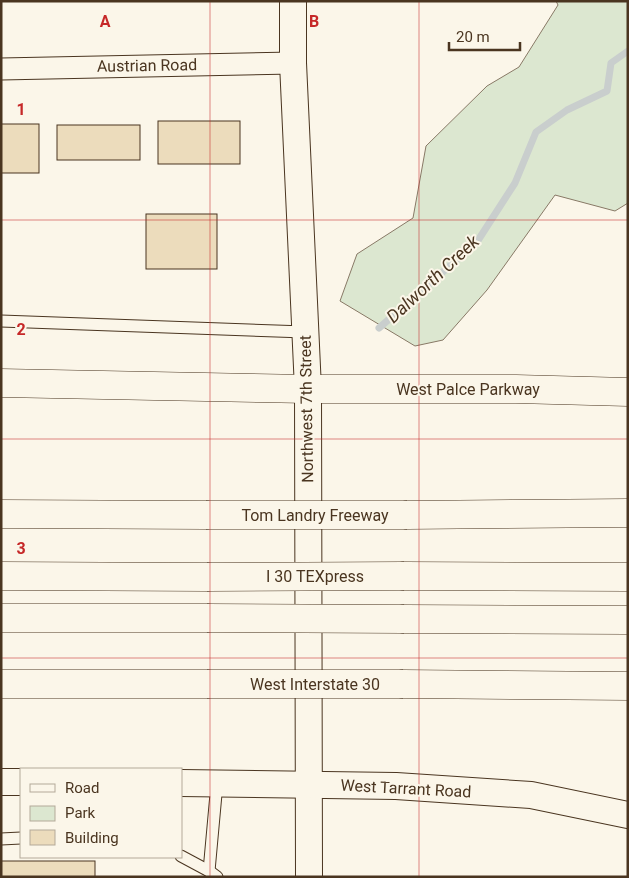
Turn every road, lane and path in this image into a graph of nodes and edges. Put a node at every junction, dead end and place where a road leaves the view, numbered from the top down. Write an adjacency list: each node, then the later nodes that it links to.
1 (293, 1): 2 (street, Northwest 7th Street)
2 (293, 63): 3 (street, Austrian Road); 5 (street, Northwest 7th Street)
3 (1, 69)
4 (1, 321): 5 (lane)
5 (305, 332): 7 (street, Northwest 7th Street)
6 (1, 383): 7 (main road)
7 (308, 389): 8 (main road, West Palce Parkway); 21 (street, Northwest 7th Street)
8 (628, 392)
9 (628, 513): 10 (main road, Tom Landry Freeway, bridge)
10 (1, 514)
11 (1, 576): 12 (main road, I 30 TEXpress, bridge)
12 (628, 577)
13 (1, 618): 14 (main road, bridge)
14 (628, 620)
15 (1, 684): 16 (main road, West Interstate 30, bridge)
16 (628, 686)
17 (1, 782): 18 (street)
18 (20, 782)
19 (182, 783): 20 (street, West Tarrant Road)
20 (217, 783): 21 (street, West Tarrant Road); 26 (lane)
21 (308, 784): 22 (street, West Tarrant Road); 27 (street, Northwest 7th Street)
22 (628, 815)
23 (20, 838): 24 (lane)
24 (1, 839)
25 (182, 857): 26 (lane)
26 (213, 874)
27 (309, 877)

